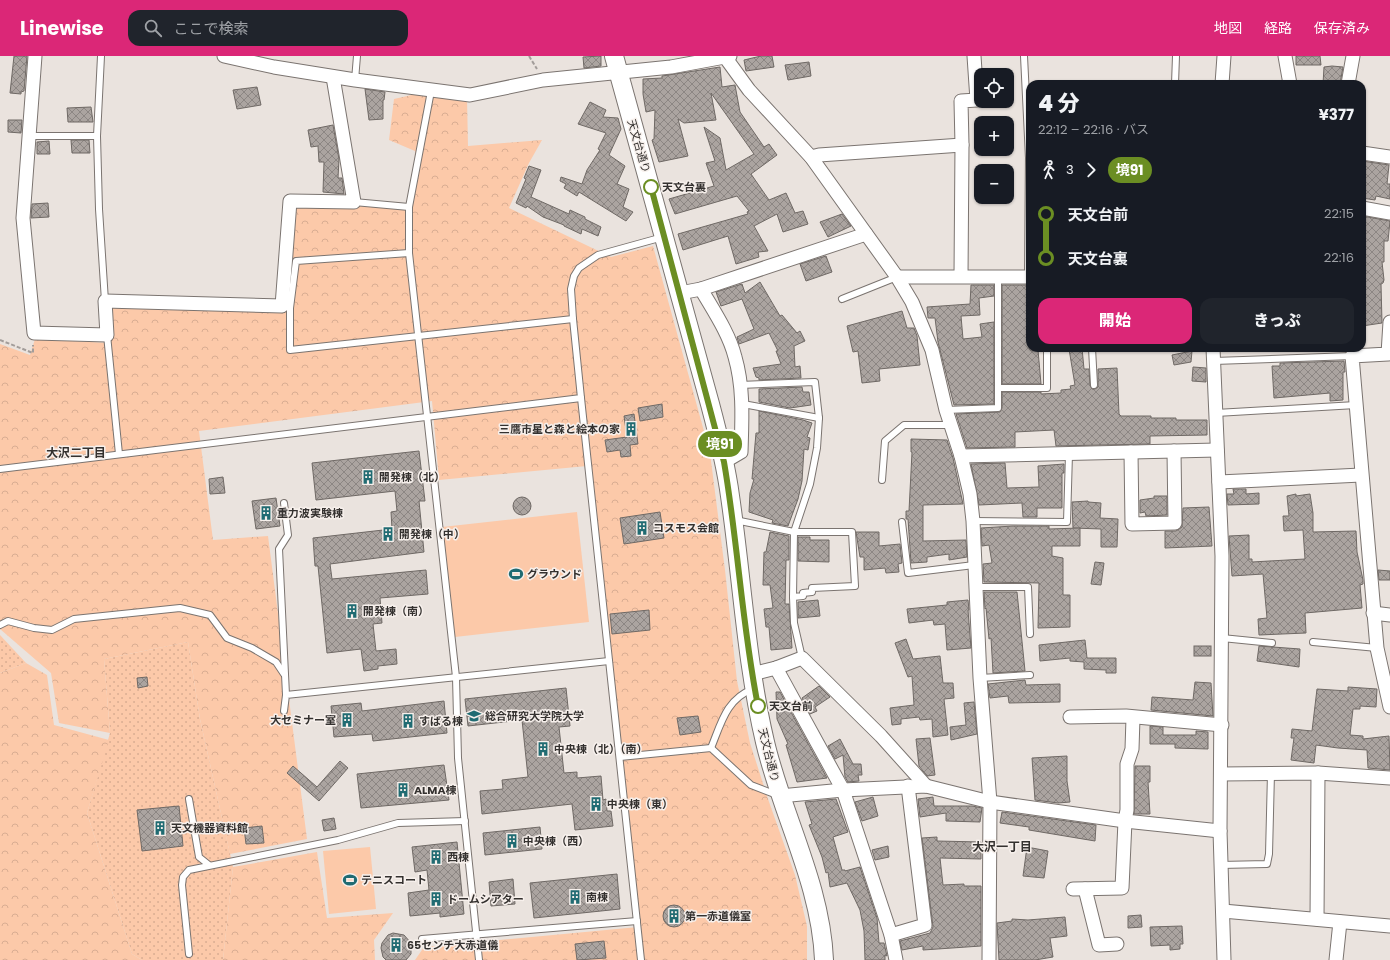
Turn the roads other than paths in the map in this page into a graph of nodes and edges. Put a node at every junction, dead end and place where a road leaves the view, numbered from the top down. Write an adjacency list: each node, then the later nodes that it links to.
1 (36, 56): 23 (street)
2 (101, 56): 24 (lane)
3 (224, 56): 15 (street)
4 (357, 56): 16 (lane)
5 (614, 56): 14 (main road, 天文台通り)
6 (974, 56): 25 (street)
7 (1024, 56): 22 (lane)
8 (1176, 56): 17 (lane)
9 (1224, 56): 18 (street)
10 (1285, 56): 19 (street)
11 (1353, 56): 20 (street)
12 (728, 57): 13 (street); 28 (street)
13 (670, 62): 14 (street)
14 (619, 74): 21 (street); 34 (main road, 天文台通り)
15 (333, 77): 16 (street); 29 (street)
16 (355, 80): 21 (street)
17 (1175, 80)
18 (1222, 80)
19 (1289, 80)
20 (1349, 80)
21 (431, 91): 30 (lane)
22 (1026, 97)
23 (29, 136): 24 (lane); 46 (street)
24 (97, 136): 43 (lane)
25 (962, 145): 28 (street); 36 (street)
26 (1366, 153): 27 (street)
27 (1390, 155)
28 (811, 157): 33 (street)
29 (354, 202): 30 (lane); 43 (street)
30 (409, 207): 35 (lane)
31 (1366, 209): 32 (street)
32 (1390, 213)
33 (866, 234): 38 (street); 40 (street)
34 (664, 236): 41 (main road, 天文台通り); 44 (lane)
35 (409, 253): 47 (lane); 47 (lane)
36 (961, 276): 37 (street); 38 (street)
37 (998, 276): 39 (street); 55 (lane)
38 (897, 277): 42 (lane); 59 (street)
39 (1026, 277)
40 (701, 289): 41 (street); 53 (street)
41 (680, 293): 70 (main road, 天文台通り)
42 (842, 298)
43 (105, 301): 46 (street)
44 (573, 319): 47 (lane); 56 (lane)
45 (1390, 322): 52 (street)
46 (107, 335): 67 (lane)
47 (419, 336): 61 (lane)
48 (1047, 352): 55 (lane)
49 (1092, 352): 54 (lane)
50 (1351, 352): 51 (lane); 52 (street); 58 (street)
51 (1213, 354): 60 (street)
52 (1389, 354)
53 (740, 385): 57 (street); 62 (lane)
54 (1094, 385)
55 (998, 388): 59 (lane)
56 (581, 398): 61 (lane); 92 (lane)
57 (743, 404): 62 (lane); 70 (street)
58 (1356, 405): 60 (lane); 72 (street)
59 (946, 410): 63 (street)
60 (1216, 414): 64 (street)
61 (428, 416): 67 (lane); 96 (lane)
62 (819, 418): 79 (lane)
63 (950, 425): 69 (street); 73 (lane)
64 (1217, 450): 65 (street); 74 (street)
65 (1174, 451): 66 (street); 66 (street)
66 (1131, 452): 68 (street)
67 (119, 454): 71 (lane)
68 (1069, 454): 69 (street); 77 (lane)
69 (961, 456): 77 (street)
70 (724, 462): 76 (main road, 天文台通り)
71 (0, 469)
72 (1361, 475): 74 (street); 83 (street)
73 (882, 480)
74 (1219, 482): 87 (street)
75 (284, 503): 94 (lane)
76 (733, 520): 79 (lane); 98 (main road, 天文台通り)
77 (973, 521): 80 (street)
78 (902, 522): 80 (lane)
79 (794, 532): 82 (lane); 82 (lane)
80 (974, 565): 81 (street)
81 (975, 587): 86 (lane); 97 (street)
82 (793, 597): 91 (lane)
83 (1373, 613): 84 (street); 90 (street)
84 (1390, 614)
85 (0, 624): 94 (lane)
86 (1030, 634)
87 (1222, 638): 89 (lane); 104 (street)
88 (1313, 642): 90 (lane)
89 (1272, 643)
90 (1377, 648): 100 (street)
91 (802, 658): 93 (street); 112 (street)
92 (609, 661): 96 (lane); 106 (lane)
93 (776, 668): 98 (street); 113 (street)
94 (284, 674): 99 (lane)
95 (1030, 675): 97 (lane)
96 (456, 677): 99 (lane); 117 (lane)
97 (980, 678): 116 (street)
98 (753, 681): 105 (lane); 114 (main road, 天文台通り)
99 (286, 695): 101 (lane)
100 (1390, 707)
101 (284, 711)
102 (1070, 717): 103 (street)
103 (1132, 718): 104 (street); 118 (street)
104 (1222, 724): 109 (street)
105 (711, 748): 106 (lane); 114 (lane)
106 (620, 757): 124 (lane)
107 (1271, 773): 108 (street); 109 (street); 121 (lane)
108 (1318, 773): 110 (street); 123 (street)
109 (1221, 774): 119 (street)
110 (1390, 778)
111 (908, 786): 112 (street); 113 (street); 128 (street)
112 (926, 786): 116 (street)
113 (843, 790): 114 (street); 128 (street)
114 (780, 796): 134 (main road, 天文台通り)
115 (190, 799): 120 (lane)
116 (990, 802): 118 (street); 136 (street)
117 (465, 821): 120 (lane); 127 (lane)
118 (1125, 821): 119 (street); 130 (street)
119 (1220, 831): 121 (street)
120 (209, 865): 131 (lane)
121 (1220, 866): 122 (street)
122 (1223, 911): 123 (street); 137 (street)
123 (1317, 918): 125 (street)
124 (637, 921): 127 (lane); 133 (lane)
125 (1340, 922): 126 (street); 138 (street)
126 (1390, 926)
127 (475, 935): 129 (lane); 132 (lane)
128 (891, 935): 135 (street)
129 (422, 939)
130 (1118, 944)
131 (189, 954)
132 (479, 960)
133 (641, 960)
134 (824, 960)
135 (896, 960)
136 (989, 960)
137 (1224, 960)
138 (1336, 960)

